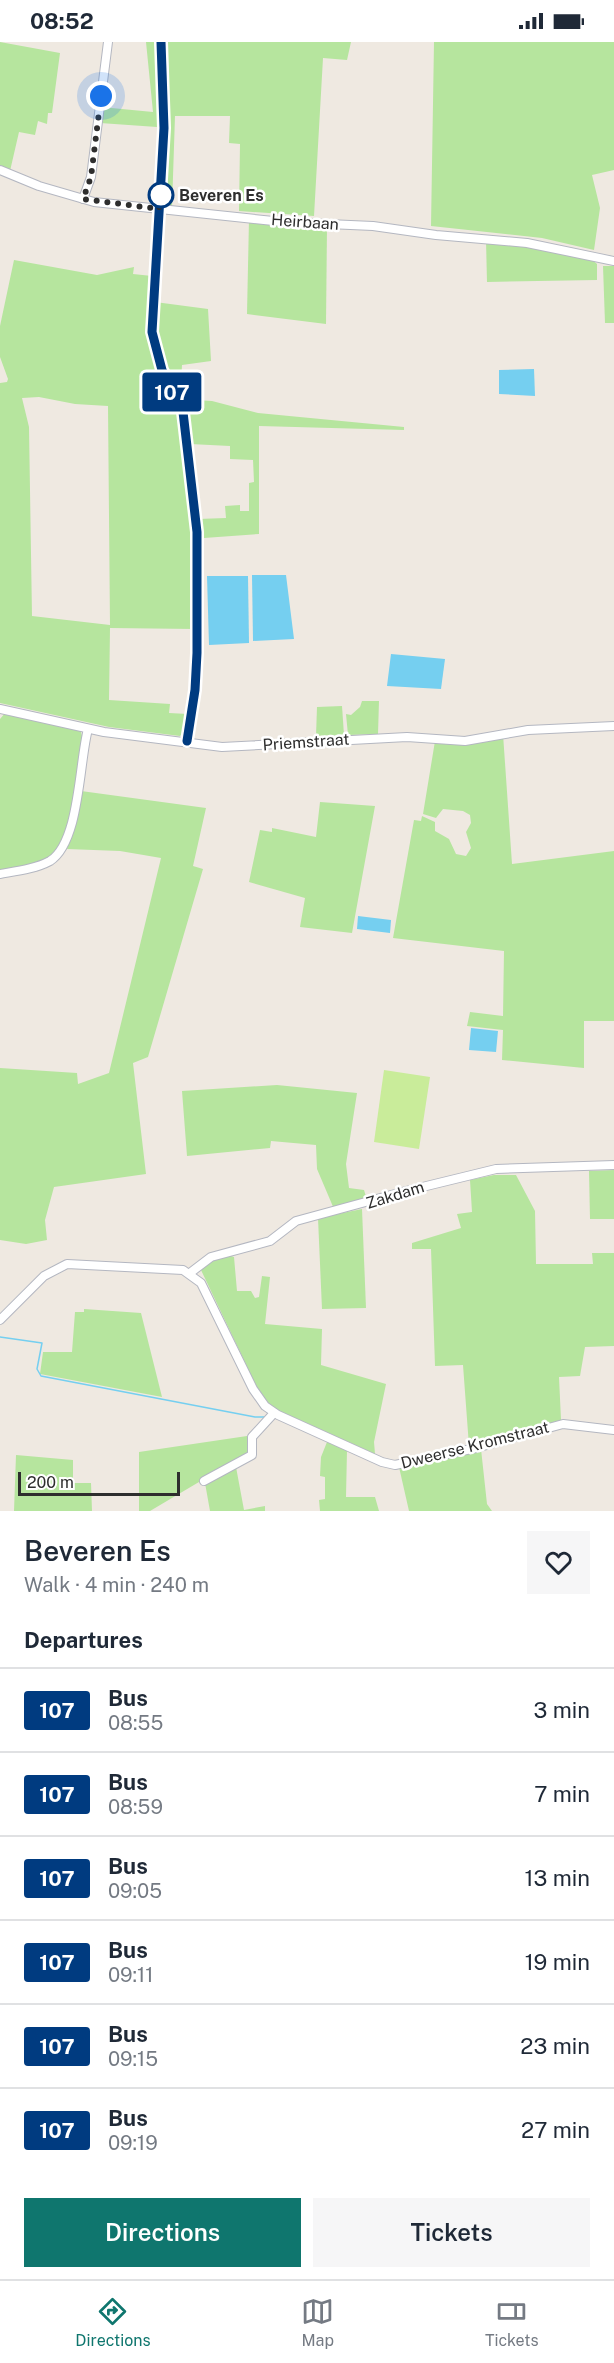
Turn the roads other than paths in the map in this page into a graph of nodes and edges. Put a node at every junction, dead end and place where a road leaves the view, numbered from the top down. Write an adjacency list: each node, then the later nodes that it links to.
1 (108, 42): 4 (street)
2 (161, 42): 5 (street)
3 (0, 170): 4 (street, Heirbaan)
4 (83, 199): 5 (street, Heirbaan)
5 (159, 209): 6 (street, Heirbaan); 10 (street)
6 (614, 261)
7 (0, 709): 9 (street, Priemstraat)
8 (614, 726): 10 (street, Priemstraat)
9 (88, 729): 10 (street, Priemstraat); 11 (street)
10 (187, 741)
11 (0, 874)
12 (614, 1166): 13 (street, Zakdam)
13 (190, 1273): 14 (street); 15 (street, Dweerse Kromstraat)
14 (0, 1320)
15 (274, 1413): 16 (street, Dweerse Kromstraat); 17 (street)
16 (614, 1430)
17 (204, 1481)

